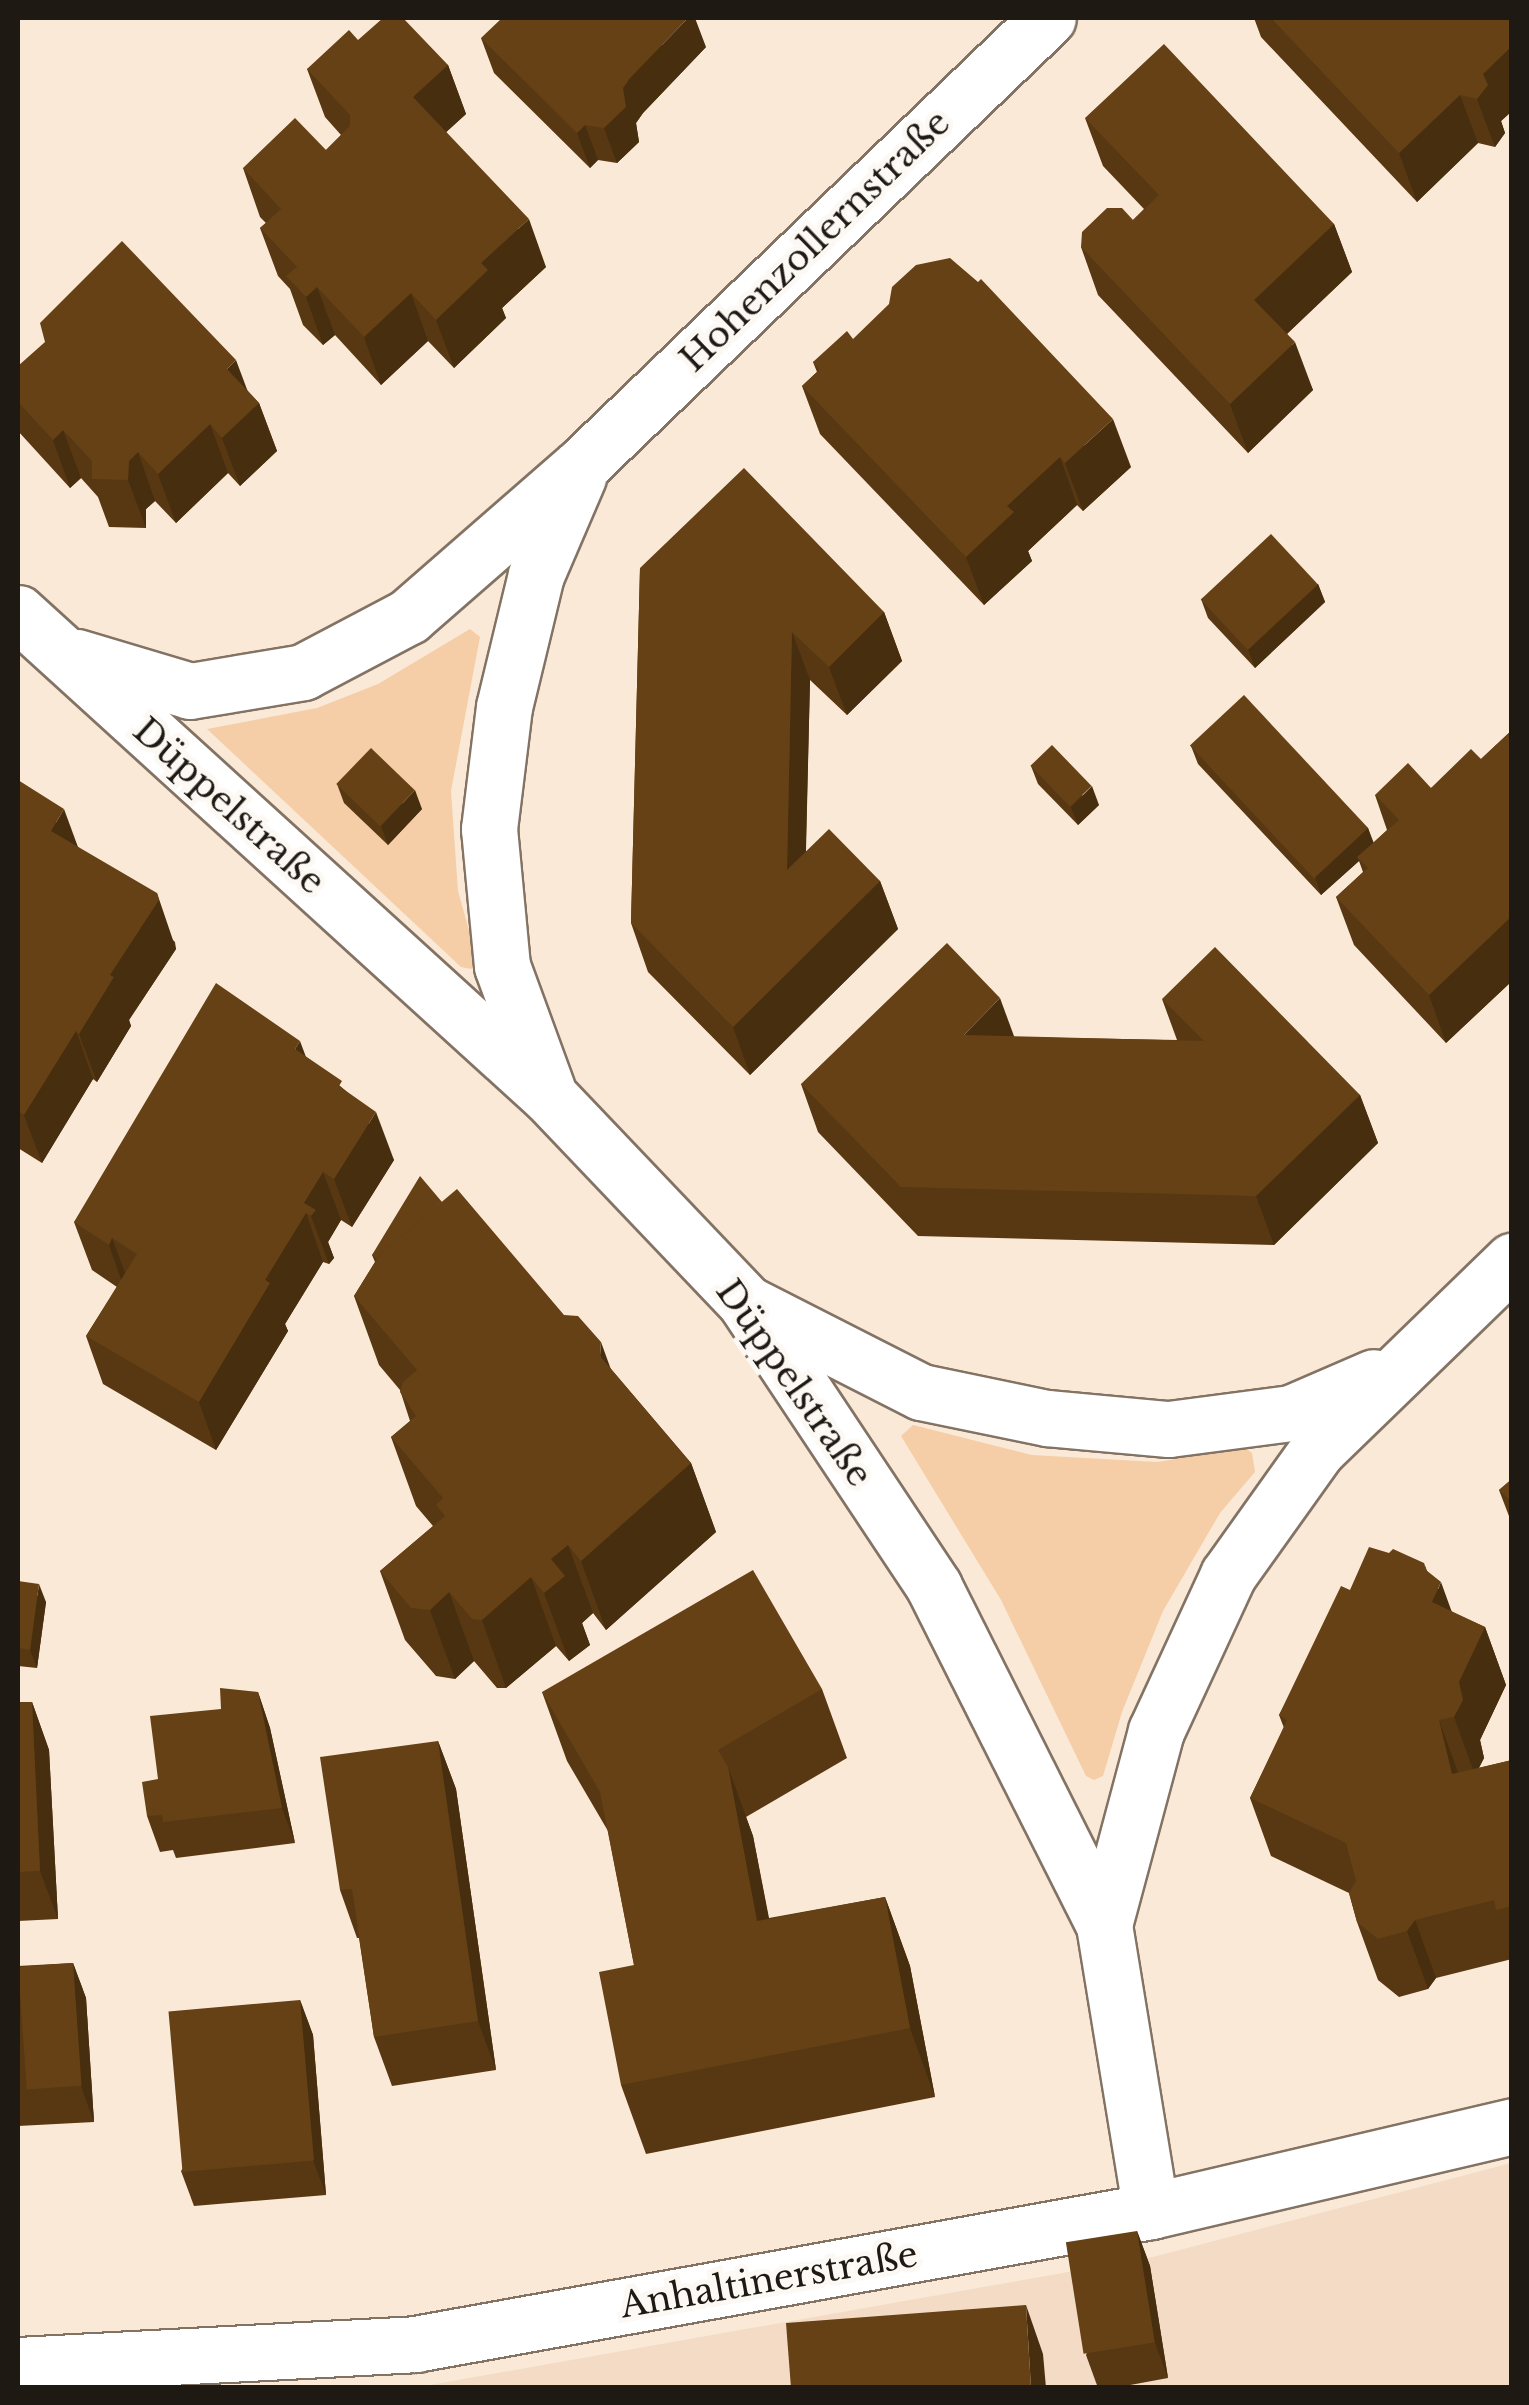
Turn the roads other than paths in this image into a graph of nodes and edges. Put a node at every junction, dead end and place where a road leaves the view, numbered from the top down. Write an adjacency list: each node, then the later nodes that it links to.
1 (1048, 18): 2 (street, Hohenzollernstraße)
2 (583, 464): 4 (street, Hohenzollernstraße); 5 (street, Hohenzollernstraße)
3 (18, 613): 4 (street, Düppelstraße)
4 (60, 652): 5 (street, Düppelstraße)
5 (549, 1096): 7 (street, Düppelstraße)
6 (1512, 1262): 8 (street)
7 (745, 1302): 8 (street); 9 (street, Düppelstraße)
8 (1404, 1364): 9 (street)
9 (1104, 1926): 11 (street, Düppelstraße)
10 (1512, 2126): 11 (street, Anhaltinerstraße)
11 (1151, 2211): 12 (street, Anhaltinerstraße)
12 (18, 2365)

